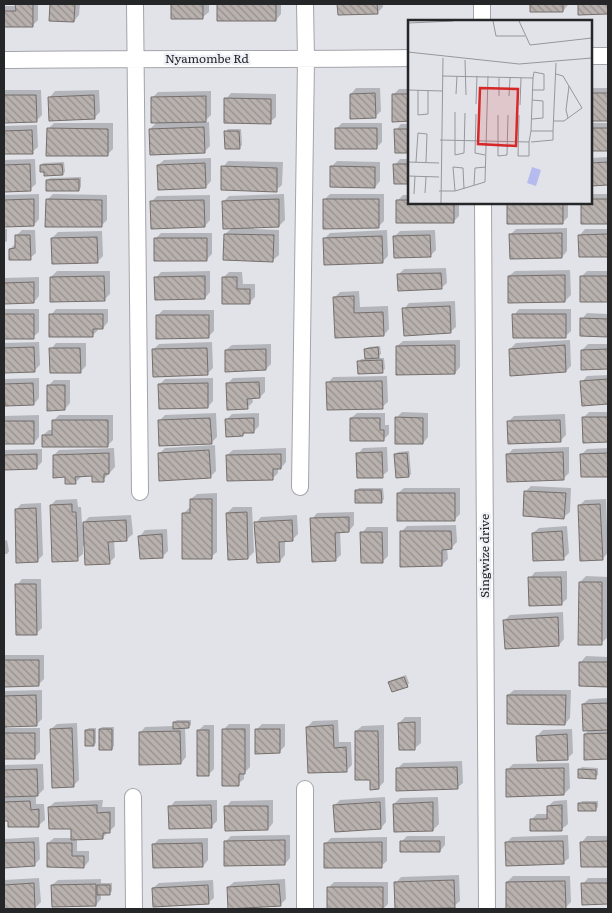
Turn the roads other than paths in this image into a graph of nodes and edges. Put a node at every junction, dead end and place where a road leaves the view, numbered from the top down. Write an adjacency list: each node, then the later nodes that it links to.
1 (135, 4): 7 (street)
2 (305, 4): 9 (street)
3 (482, 4): 4 (street)
4 (482, 20)
5 (592, 56): 6 (street)
6 (608, 56)
7 (135, 58): 9 (street, Nyamombe Rd); 10 (street, Nyamombe Rd); 13 (street)
8 (408, 58): 9 (street, Nyamombe Rd)
9 (306, 59): 12 (street)
10 (4, 60)
11 (483, 204): 18 (street, Singwize drive)
12 (300, 487)
13 (140, 492)
14 (305, 789): 17 (street)
15 (133, 797): 16 (street)
16 (134, 909)
17 (305, 909)
18 (486, 909)

